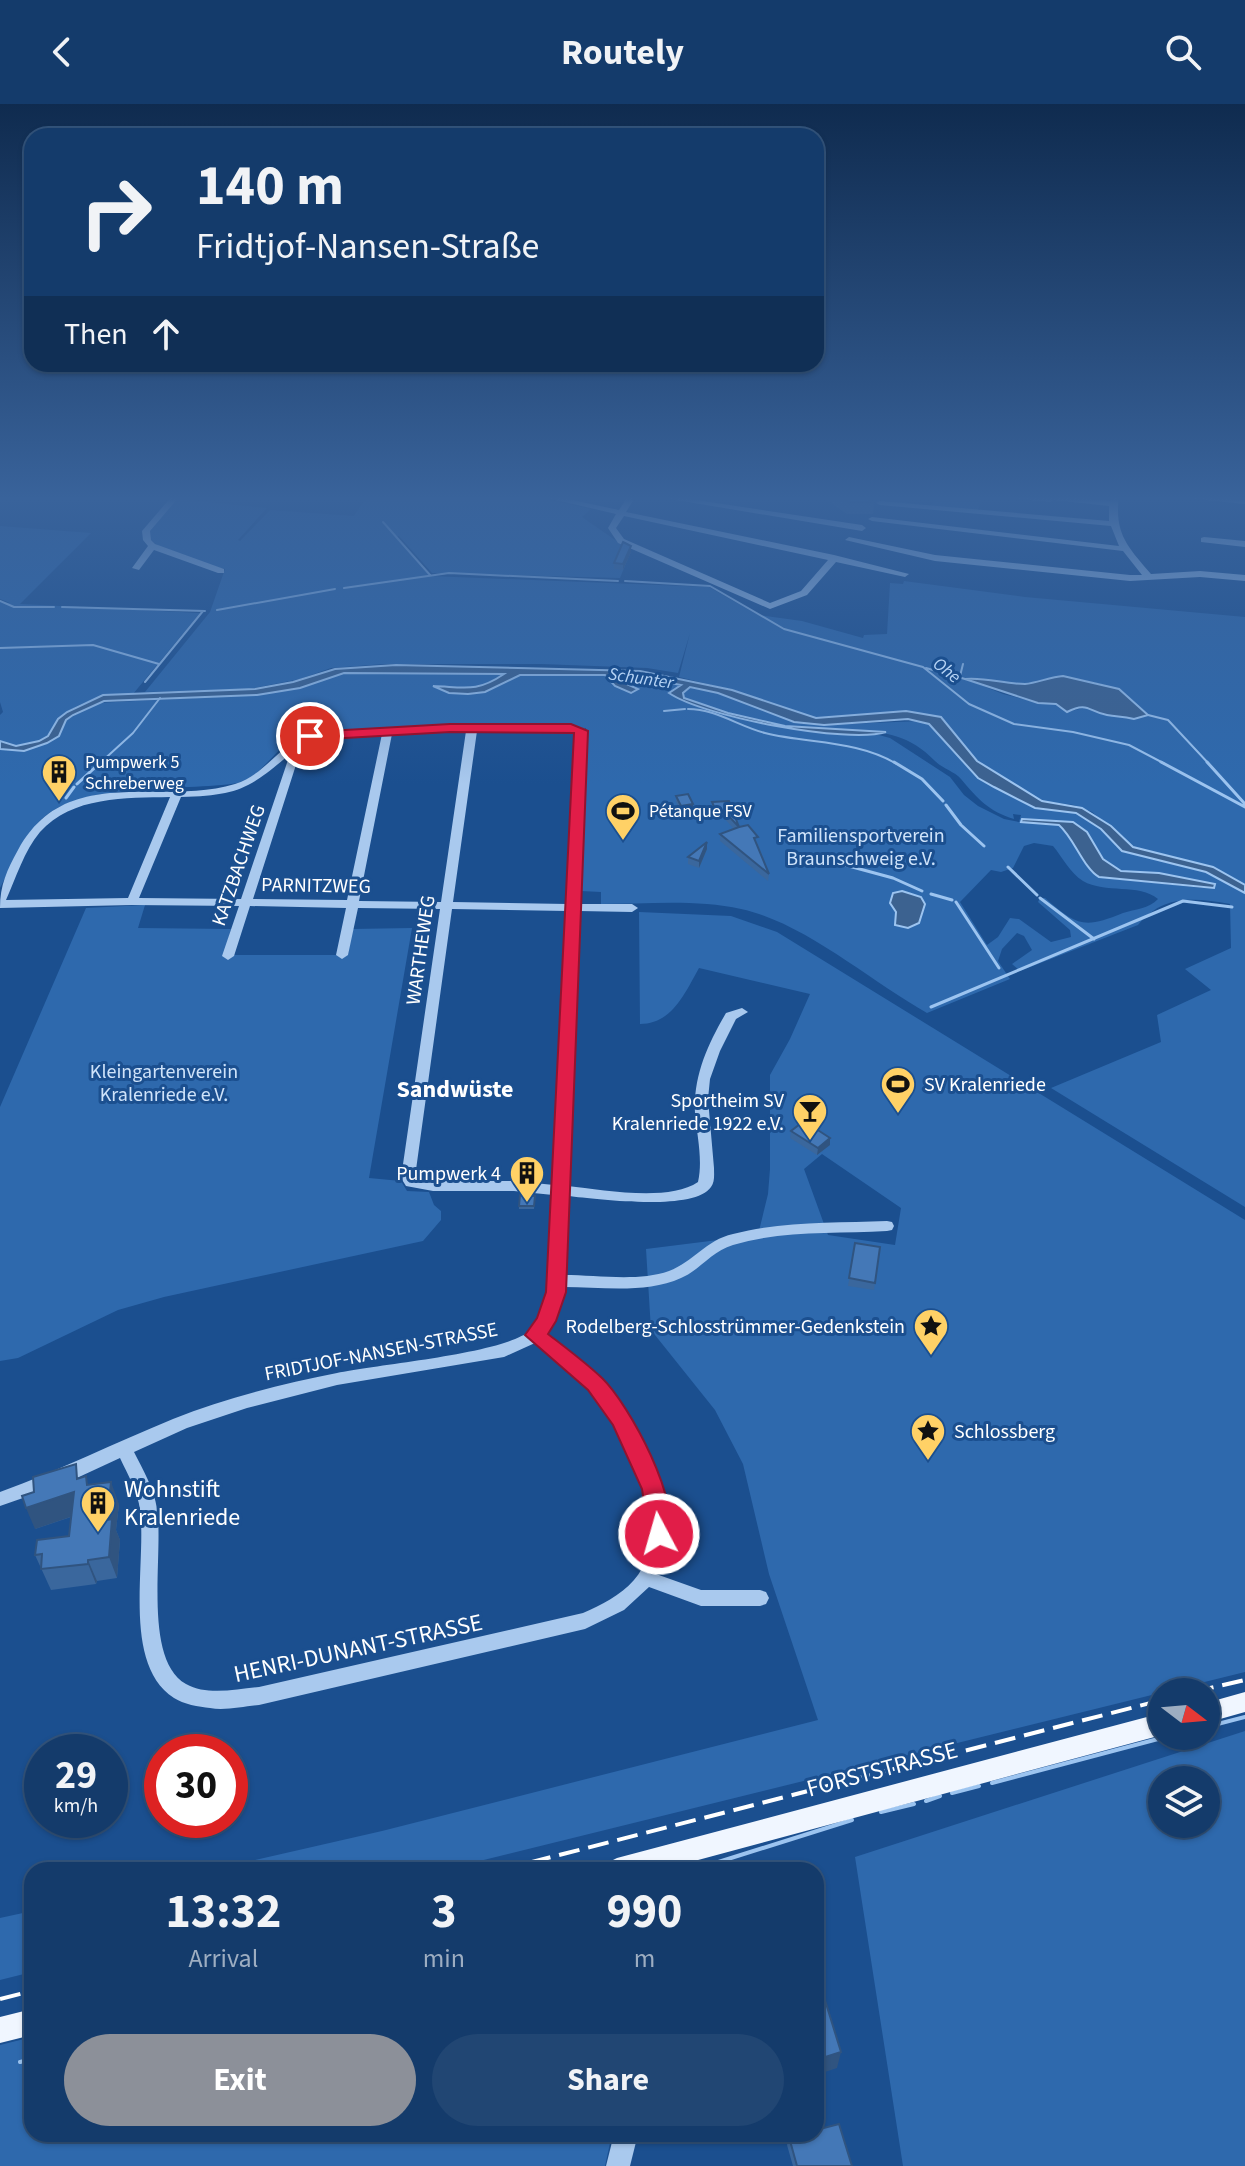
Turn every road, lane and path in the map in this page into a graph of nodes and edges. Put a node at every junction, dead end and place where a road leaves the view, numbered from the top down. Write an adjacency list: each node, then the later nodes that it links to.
1 (742, 592): 3 (street)
2 (805, 592): 3 (street)
3 (770, 606): 4 (street)
4 (783, 613)
5 (472, 727): 6 (street); 13 (street, WARTHEWEG); 14 (street)
6 (388, 730): 7 (street); 12 (street)
7 (299, 741): 8 (street); 11 (street, KATZBACHWEG)
8 (177, 793): 9 (street); 10 (street)
9 (132, 901): 10 (street, PARNITZWEG); 11 (street, PARNITZWEG)
10 (0, 902)
11 (245, 902): 12 (street, PARNITZWEG); 17 (street, KATZBACHWEG)
12 (351, 903): 13 (street, PARNITZWEG); 16 (street)
13 (447, 905): 14 (street, PARNITZWEG); 19 (street, WARTHEWEG)
14 (574, 908): 15 (street, PARNITZWEG); 19 (street)
15 (632, 908)
16 (342, 955)
17 (228, 956)
18 (742, 1012): 19 (street)
19 (561, 1193): 21 (street)
20 (887, 1226): 21 (street)
21 (556, 1281): 22 (street)
22 (536, 1335): 23 (street, FRIDTJOF-NANSEN-STRASSE); 25 (street, HENRI-DUNANT-STRASSE)
23 (124, 1448): 24 (street, FRIDTJOF-NANSEN-STRASSE); 25 (street, HENRI-DUNANT-STRASSE)
24 (0, 1499)
25 (646, 1578): 26 (street)
26 (760, 1598)
27 (1245, 1702): 28 (main road)
28 (1220, 1709)
29 (1148, 1728): 30 (main road, FORSTSTRASSE)
30 (649, 1862)
31 (24, 2024): 32 (main road)
32 (0, 2030)
33 (624, 2142): 34 (street)
34 (618, 2166)

